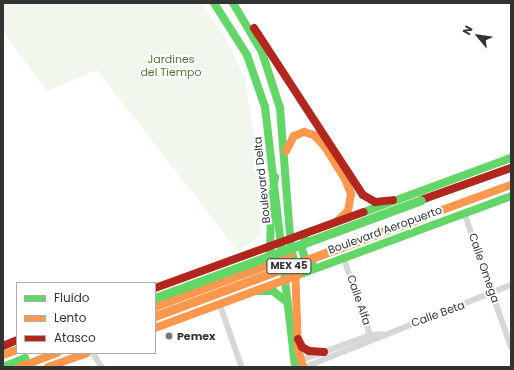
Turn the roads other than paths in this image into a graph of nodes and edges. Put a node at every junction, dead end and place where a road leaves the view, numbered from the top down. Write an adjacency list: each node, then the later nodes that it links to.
1 (214, 3): 7 (main road, Boulevard Delta)
2 (233, 3): 3 (main road, Boulevard Delta)
3 (243, 19): 4 (main road, Boulevard Delta); 10 (main road)
4 (285, 155): 12 (main road); 15 (main road, Boulevard Delta)
5 (511, 158): 10 (main road)
6 (511, 168): 30 (main road, Boulevard Aeropuerto / MEX 45, bridge)
7 (275, 178): 14 (main road, Boulevard Delta); 16 (main road)
8 (511, 184): 34 (main road, Boulevard Aeropuerto / MEX 45, bridge)
9 (511, 196): 11 (main road, Boulevard Aeropuerto)
10 (393, 200): 12 (main road)
11 (465, 214): 18 (main road, Boulevard Aeropuerto); 29 (street, Calle Omega)
12 (336, 222): 13 (main road)
13 (317, 228): 15 (main road); 21 (main road)
14 (281, 242): 15 (main road); 16 (main road); 19 (main road, Boulevard Delta)
15 (291, 243): 19 (main road); 22 (main road, Boulevard Delta)
16 (269, 246): 17 (main road); 20 (main road)
17 (255, 252): 20 (main road); 25 (main road)
18 (344, 258): 21 (main road, Boulevard Aeropuerto); 37 (street, Calle Alfa)
19 (282, 260): 20 (main road); 23 (main road, Boulevard Delta)
20 (270, 264): 27 (main road); 33 (main road)
21 (324, 266): 22 (main road, Boulevard Aeropuerto)
22 (297, 276): 23 (main road, Boulevard Aeropuerto); 36 (main road, Boulevard Delta)
23 (285, 281): 27 (main road, Boulevard Aeropuerto); 31 (main road, Boulevard Delta)
24 (511, 285): 26 (street, Calle Beta)
25 (156, 288)
26 (505, 288): 28 (street); 29 (street, Calle Beta)
27 (256, 291): 31 (main road); 32 (main road, Boulevard Aeropuerto)
28 (511, 292)
29 (492, 294): 37 (street, Calle Beta); 40 (street, Calle Omega)
30 (156, 298)
31 (287, 302): 50 (main road, Boulevard Delta)
32 (220, 304): 35 (main road, Boulevard Aeropuerto); 55 (street)
33 (156, 307)
34 (156, 316)
35 (156, 328)
36 (297, 334): 42 (main road); 50 (main road, Boulevard Delta)
37 (372, 338): 42 (street, Calle Beta); 50 (street, Calle Beta)
38 (16, 340): 39 (main road)
39 (3, 346)
40 (511, 346)
41 (16, 350): 48 (main road)
42 (324, 352): 50 (street, Calle Beta)
43 (27, 354): 49 (main road)
44 (36, 354): 51 (main road)
45 (53, 354): 52 (main road)
46 (83, 354): 53 (main road)
47 (94, 354): 54 (street)
48 (3, 355)
49 (3, 362)
50 (298, 365)
51 (3, 367)
52 (20, 367)
53 (48, 367)
54 (102, 367)
55 (242, 367)

